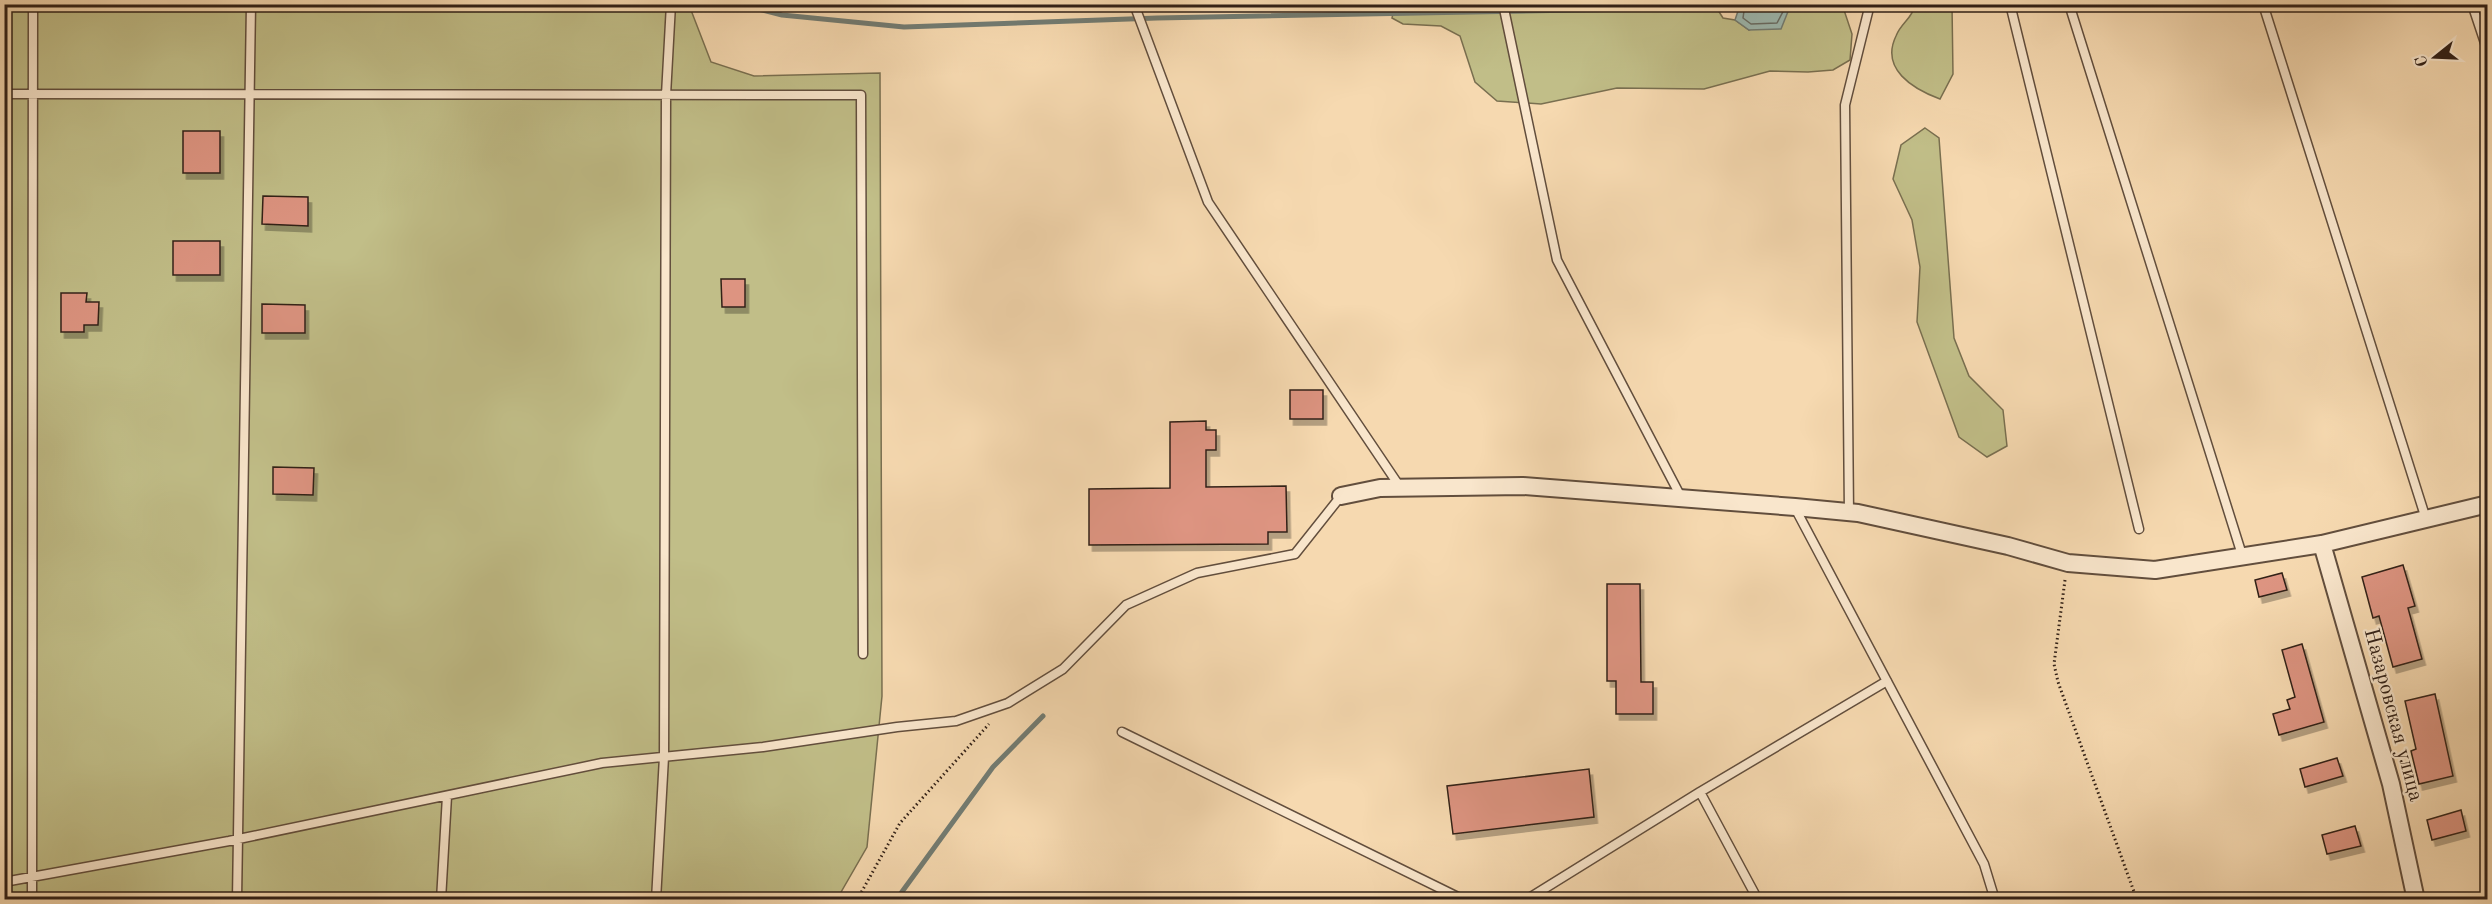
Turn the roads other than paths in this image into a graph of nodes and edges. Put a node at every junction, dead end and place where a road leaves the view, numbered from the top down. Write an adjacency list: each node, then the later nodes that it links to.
1 (33, 4): 13 (lane)
2 (251, 4): 14 (lane)
3 (671, 4): 15 (lane)
4 (1134, 4): 16 (lane)
5 (1503, 4): 18 (lane)
6 (1870, 4): 21 (lane)
7 (2010, 4): 23 (lane)
8 (2069, 4): 25 (lane)
9 (2263, 4): 22 (lane)
10 (2472, 4): 11 (lane)
11 (2487, 52)
12 (4, 94): 13 (lane)
13 (33, 94): 14 (lane); 33 (lane)
14 (248, 94): 15 (lane); 32 (lane)
15 (666, 95): 26 (lane); 29 (lane)
16 (1400, 488): 17 (street); 18 (street)
17 (1341, 496): 29 (lane)
18 (1681, 497): 20 (street)
19 (2487, 504): 22 (street)
20 (1795, 507): 21 (street); 27 (lane)
21 (1849, 513): 25 (street)
22 (2426, 519): 24 (street)
23 (2139, 529)
24 (2322, 544): 25 (street); 43 (street, Назаровская улица)
25 (2243, 558)
26 (863, 654)
27 (1887, 681): 30 (lane); 42 (lane)
28 (1122, 732): 39 (lane)
29 (664, 757): 31 (lane); 38 (lane)
30 (1700, 792): 40 (lane); 41 (lane)
31 (447, 796): 32 (lane); 37 (lane)
32 (238, 840): 33 (lane); 36 (lane)
33 (32, 877): 34 (lane); 35 (lane)
34 (4, 882)
35 (32, 900)
36 (237, 900)
37 (441, 900)
38 (656, 900)
39 (1464, 900)
40 (1526, 900)
41 (1758, 900)
42 (1995, 900)
43 (2416, 900)

